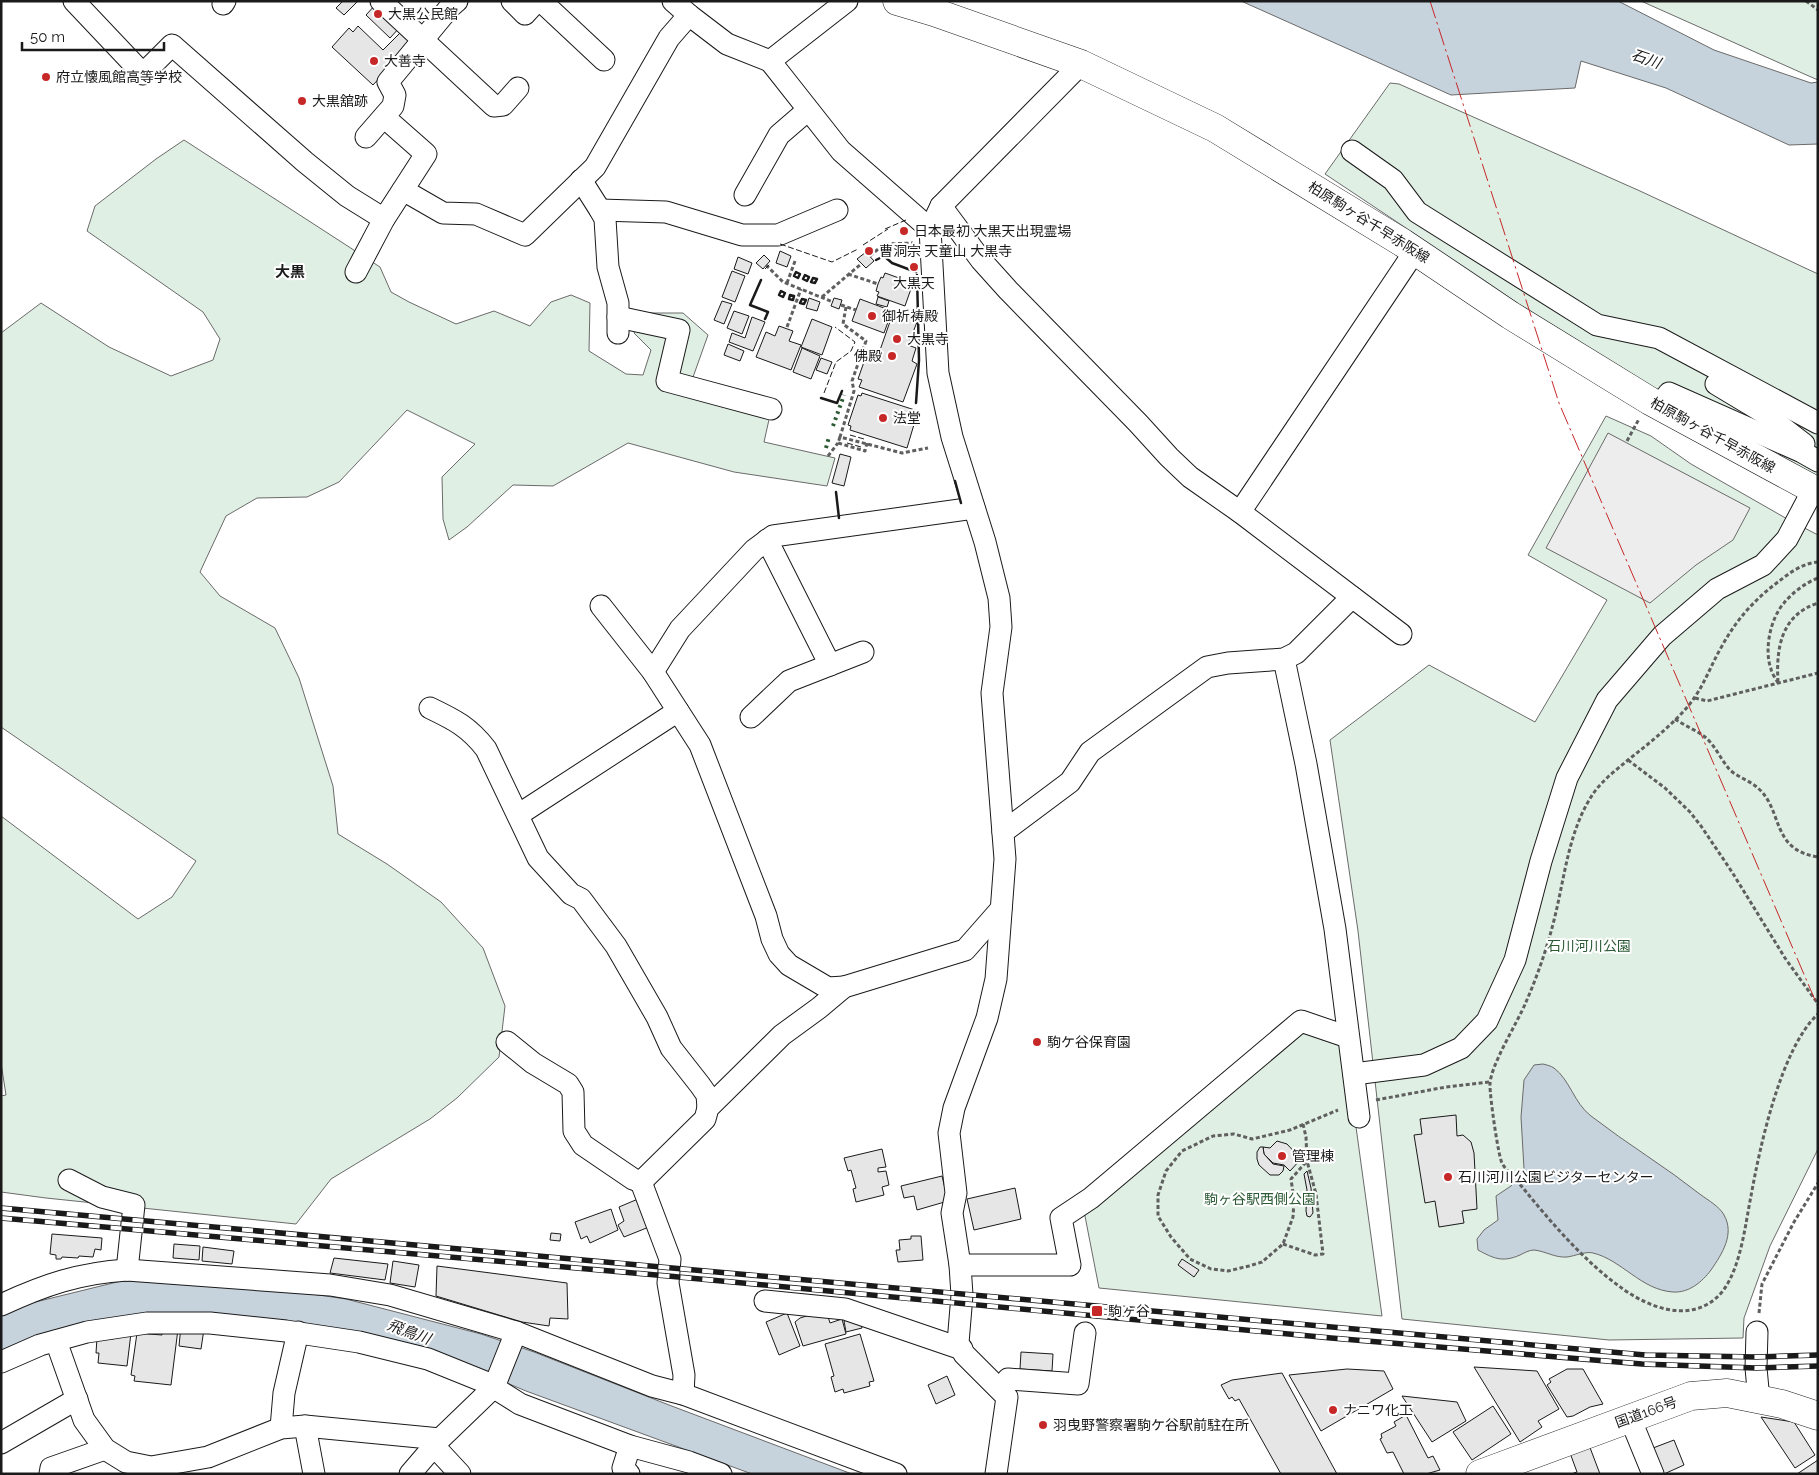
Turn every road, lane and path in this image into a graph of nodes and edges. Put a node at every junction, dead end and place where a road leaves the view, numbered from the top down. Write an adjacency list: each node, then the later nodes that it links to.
1 (74, 1): 27 (street)
2 (381, 1): 12 (street)
3 (457, 1): 12 (street)
4 (512, 1): 5 (street)
5 (537, 1)
6 (541, 1): 13 (street)
7 (847, 1): 14 (street)
8 (897, 1): 15 (main road, 柏原駒ヶ谷千早赤阪線)
9 (1806, 1): 11 (path)
10 (681, 8): 14 (street); 21 (street)
11 (1818, 10)
12 (422, 40): 16 (street); 18 (street)
13 (604, 60)
14 (770, 61): 17 (street)
15 (1081, 64): 24 (street); 30 (main road, 柏原駒ヶ谷千早赤阪線)
16 (518, 88)
17 (808, 110): 23 (street); 28 (street)
18 (384, 117): 19 (street); 22 (street)
19 (366, 138)
20 (1352, 151): 46 (street)
21 (581, 180): 22 (street); 25 (street)
22 (403, 190): 27 (street)
23 (744, 195)
24 (942, 206): 28 (street); 59 (street)
25 (600, 210): 26 (street); 47 (street)
26 (837, 210)
27 (384, 219): 35 (street)
28 (930, 229): 58 (street)
29 (906, 243): 31 (path)
30 (1415, 251): 48 (main road, 柏原駒ヶ谷千早赤阪線); 59 (street)
31 (870, 256)
32 (795, 261): 37 (path)
33 (861, 264): 36 (path)
34 (766, 265): 37 (path)
35 (356, 272)
36 (848, 274): 38 (path); 40 (path)
37 (787, 283): 39 (path)
38 (878, 284)
39 (801, 289): 40 (path); 45 (path)
40 (822, 297): 41 (path)
41 (833, 302)
42 (840, 305): 43 (path)
43 (846, 307): 44 (path); 50 (path)
44 (856, 310)
45 (787, 327)
46 (1696, 358): 49 (street); 56 (street)
47 (770, 409)
48 (1650, 410): 51 (path); 56 (street); 57 (main road, 柏原駒ヶ谷千早赤阪線)
49 (1818, 424)
50 (840, 436): 52 (path); 53 (path)
51 (1627, 441)
52 (867, 443): 53 (path); 54 (path)
53 (838, 444): 55 (path)
54 (928, 448)
55 (828, 456)
56 (1810, 456)
57 (1816, 491): 88 (street)
58 (974, 508): 60 (street); 80 (street)
59 (1240, 512): 63 (street)
60 (767, 540): 69 (street); 70 (street)
61 (1818, 562): 73 (path)
62 (1818, 578): 72 (path)
63 (1352, 597): 66 (street); 68 (street)
64 (1818, 604): 72 (path)
65 (601, 606): 70 (street)
66 (1401, 634)
67 (863, 652): 69 (street)
68 (1284, 659): 80 (street); 86 (street)
69 (830, 665): 76 (street)
70 (653, 672): 75 (street)
71 (1818, 673): 72 (path)
72 (1778, 683): 73 (path)
73 (1695, 698): 77 (path)
74 (430, 708): 79 (street)
75 (678, 711): 79 (street); 83 (street)
76 (751, 717)
77 (1675, 720): 78 (path); 81 (path)
78 (1628, 760): 84 (path); 89 (path)
79 (518, 815): 90 (street)
80 (1003, 832): 82 (street)
81 (1818, 857)
82 (1001, 909): 83 (street); 98 (street)
83 (844, 987): 90 (street)
84 (1818, 1004)
85 (1818, 1014): 89 (path)
86 (1348, 1037): 88 (street); 98 (street)
87 (507, 1042): 95 (street)
88 (1354, 1074): 91 (street)
89 (1489, 1082): 91 (path)
90 (708, 1108): 95 (street)
91 (1358, 1110): 92 (path)
92 (1303, 1124): 93 (path); 97 (path)
93 (1307, 1161): 97 (path); 97 (path)
94 (69, 1180): 99 (street)
95 (641, 1182): 111 (street)
96 (1818, 1183): 103 (path)
97 (1283, 1244)
98 (960, 1265): 107 (street)
99 (127, 1270): 101 (street); 105 (street)
100 (764, 1301): 107 (street)
101 (1, 1305)
102 (298, 1332): 106 (street); 109 (street); 117 (street)
103 (1757, 1332): 113 (street)
104 (1085, 1333): 110 (street)
105 (514, 1335): 109 (street); 111 (street)
106 (56, 1341): 108 (street); 112 (street)
107 (962, 1349): 110 (street)
108 (1, 1362)
109 (495, 1385): 119 (street); 120 (street)
110 (1000, 1390): 130 (street)
111 (683, 1394): 129 (street)
112 (77, 1399): 118 (street); 121 (street)
113 (1759, 1400): 114 (main road, 国道166号); 115 (main road, 国道166号)
114 (1818, 1416)
115 (1630, 1418): 131 (main road, 国道166号); 132 (street)
116 (305, 1426): 117 (street); 119 (street); 124 (street)
117 (281, 1428): 122 (street)
118 (1, 1443)
119 (437, 1443): 125 (street); 126 (street)
120 (630, 1446): 127 (street); 128 (street)
121 (105, 1449): 122 (street); 123 (street)
122 (151, 1470)
123 (50, 1474)
124 (314, 1474)
125 (410, 1474)
126 (460, 1474)
127 (630, 1474)
128 (721, 1474)
129 (896, 1474)
130 (996, 1474)
131 (1480, 1474)
132 (1653, 1474)

